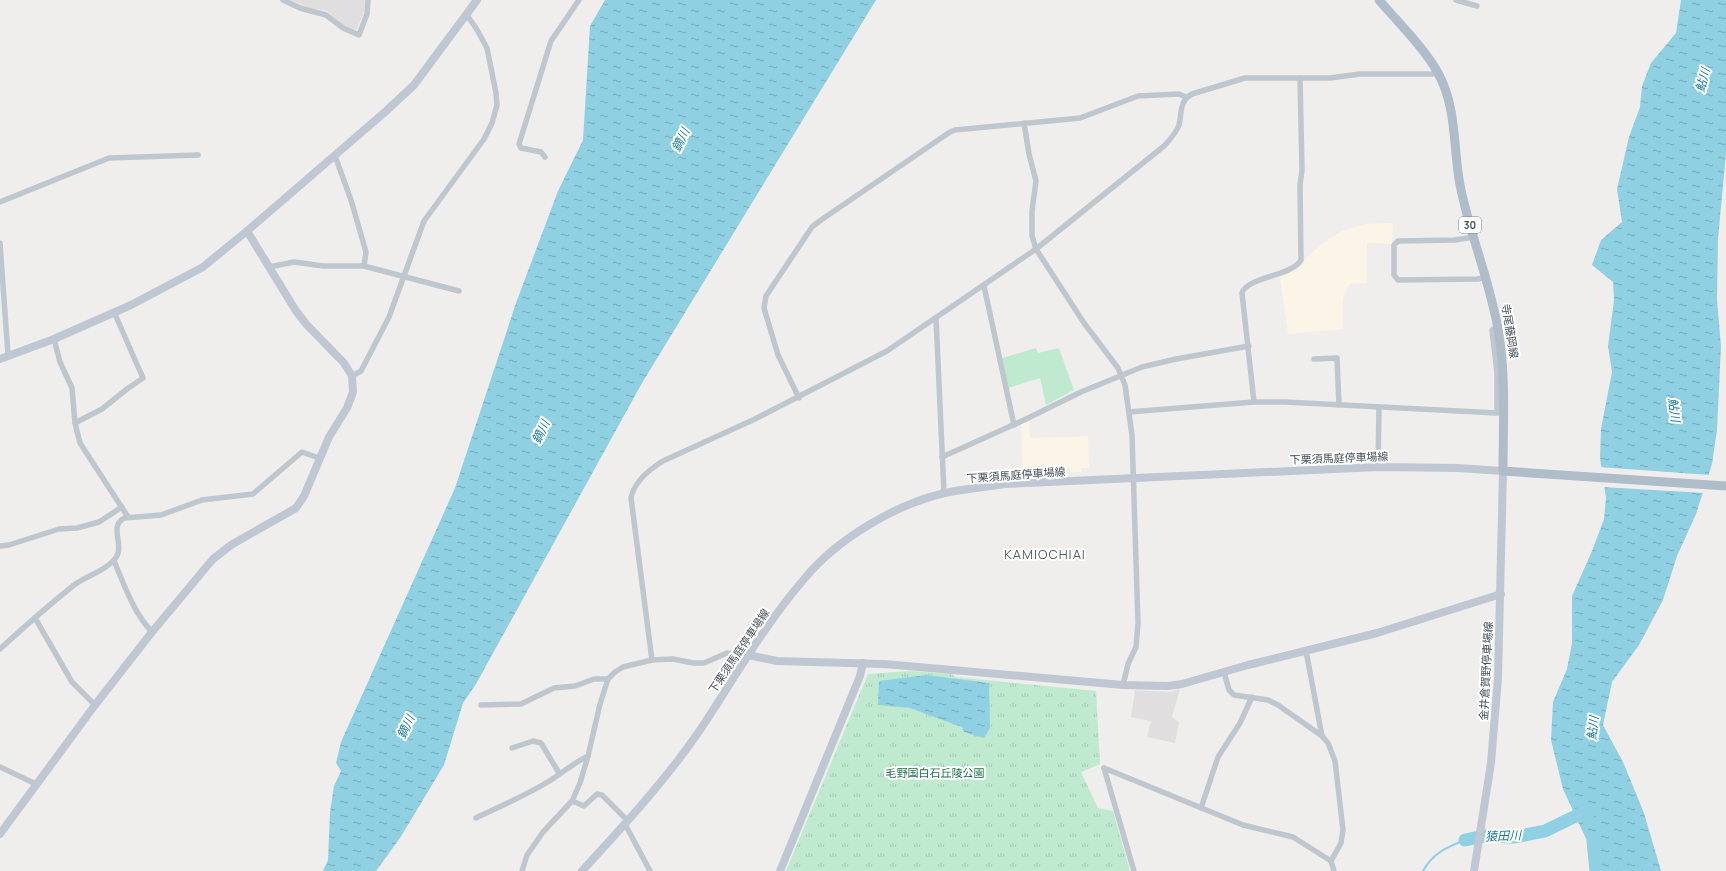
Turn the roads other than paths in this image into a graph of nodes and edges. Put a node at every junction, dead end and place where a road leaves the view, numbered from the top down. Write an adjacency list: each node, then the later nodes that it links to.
1 (283, 0): 2 (street)
2 (368, 0)
3 (477, 0): 8 (street)
4 (580, 0): 15 (street)
5 (1379, 0): 9 (main road, 寺尾藤岡線 / 30)
6 (1456, 0): 7 (street)
7 (1477, 6)
8 (466, 14): 14 (street); 23 (street)
9 (1438, 74): 10 (street); 18 (main road, 寺尾藤岡線 / 30)
10 (1300, 78): 11 (street); 31 (street)
11 (1186, 97): 12 (street); 20 (street)
12 (1024, 123): 20 (street); 37 (street)
13 (198, 156): 16 (street)
14 (335, 156): 17 (street); 21 (street)
15 (545, 156)
16 (0, 202)
17 (247, 231): 22 (street); 27 (street)
18 (1474, 237): 24 (main road, 寺尾藤岡線 / 30); 24 (street)
19 (0, 243): 32 (street)
20 (1036, 249): 25 (street); 35 (street)
21 (364, 266): 22 (street); 23 (street)
22 (269, 267): 36 (street)
23 (404, 276): 26 (street); 36 (street)
24 (1486, 277): 29 (main road, 寺尾藤岡線 / 30)
25 (984, 286): 28 (street); 43 (street)
26 (459, 290)
27 (114, 312): 30 (street); 42 (street)
28 (936, 318): 37 (street); 44 (street)
29 (1498, 325): 40 (street); 47 (main road, 寺尾藤岡線 / 30)
30 (54, 339): 32 (street); 42 (street)
31 (1249, 346): 35 (street); 38 (street)
32 (8, 356): 34 (street)
33 (1314, 358): 39 (street)
34 (0, 359)
35 (1122, 375): 41 (street); 43 (street)
36 (352, 376): 45 (street)
37 (799, 398): 61 (street)
38 (1254, 402): 39 (street); 41 (street)
39 (1339, 405): 40 (street)
40 (1379, 407): 46 (street)
41 (1129, 412): 48 (street)
42 (75, 423): 51 (street)
43 (1014, 425): 44 (street)
44 (942, 457): 50 (street)
45 (319, 458): 52 (street); 57 (street)
46 (1378, 467): 47 (street, 下栗須馬庭停車場線); 48 (street, 下栗須馬庭停車場線)
47 (1503, 471): 49 (main road); 55 (street, 金井倉賀野停車場線)
48 (1135, 479): 50 (street, 下栗須馬庭停車場線); 65 (street)
49 (1726, 486)
50 (944, 493): 60 (street, 下栗須馬庭停車場線)
51 (122, 507): 52 (street); 53 (street)
52 (128, 517): 54 (street)
53 (0, 546)
54 (114, 561): 56 (street); 57 (street)
55 (1501, 594): 59 (street); 87 (street, 金井倉賀野停車場線)
56 (35, 618): 58 (street); 67 (street)
57 (152, 632): 67 (street)
58 (0, 649)
59 (1306, 651): 63 (street); 69 (street)
60 (748, 656): 61 (street); 62 (street); 78 (street, 下栗須馬庭停車場線)
61 (652, 660): 64 (street)
62 (863, 663): 65 (street); 84 (street)
63 (1224, 672): 65 (street); 66 (street)
64 (608, 679): 68 (street); 71 (street)
65 (1122, 685)
66 (1252, 698): 69 (street); 76 (street)
67 (95, 705): 74 (street)
68 (481, 705)
69 (1322, 736): 80 (street)
70 (512, 748): 73 (street)
71 (588, 756): 73 (street); 75 (street)
72 (0, 767): 74 (street)
73 (559, 774): 77 (street)
74 (36, 784): 79 (street)
75 (572, 801): 78 (street); 81 (street)
76 (1201, 808): 80 (street); 85 (street)
77 (476, 818)
78 (626, 823): 82 (street, 下栗須馬庭停車場線); 83 (street)
79 (0, 834)
80 (1331, 861): 86 (street)
81 (522, 871)
82 (582, 871)
83 (650, 871)
84 (780, 871)
85 (1134, 871)
86 (1334, 871)
87 (1474, 871)

